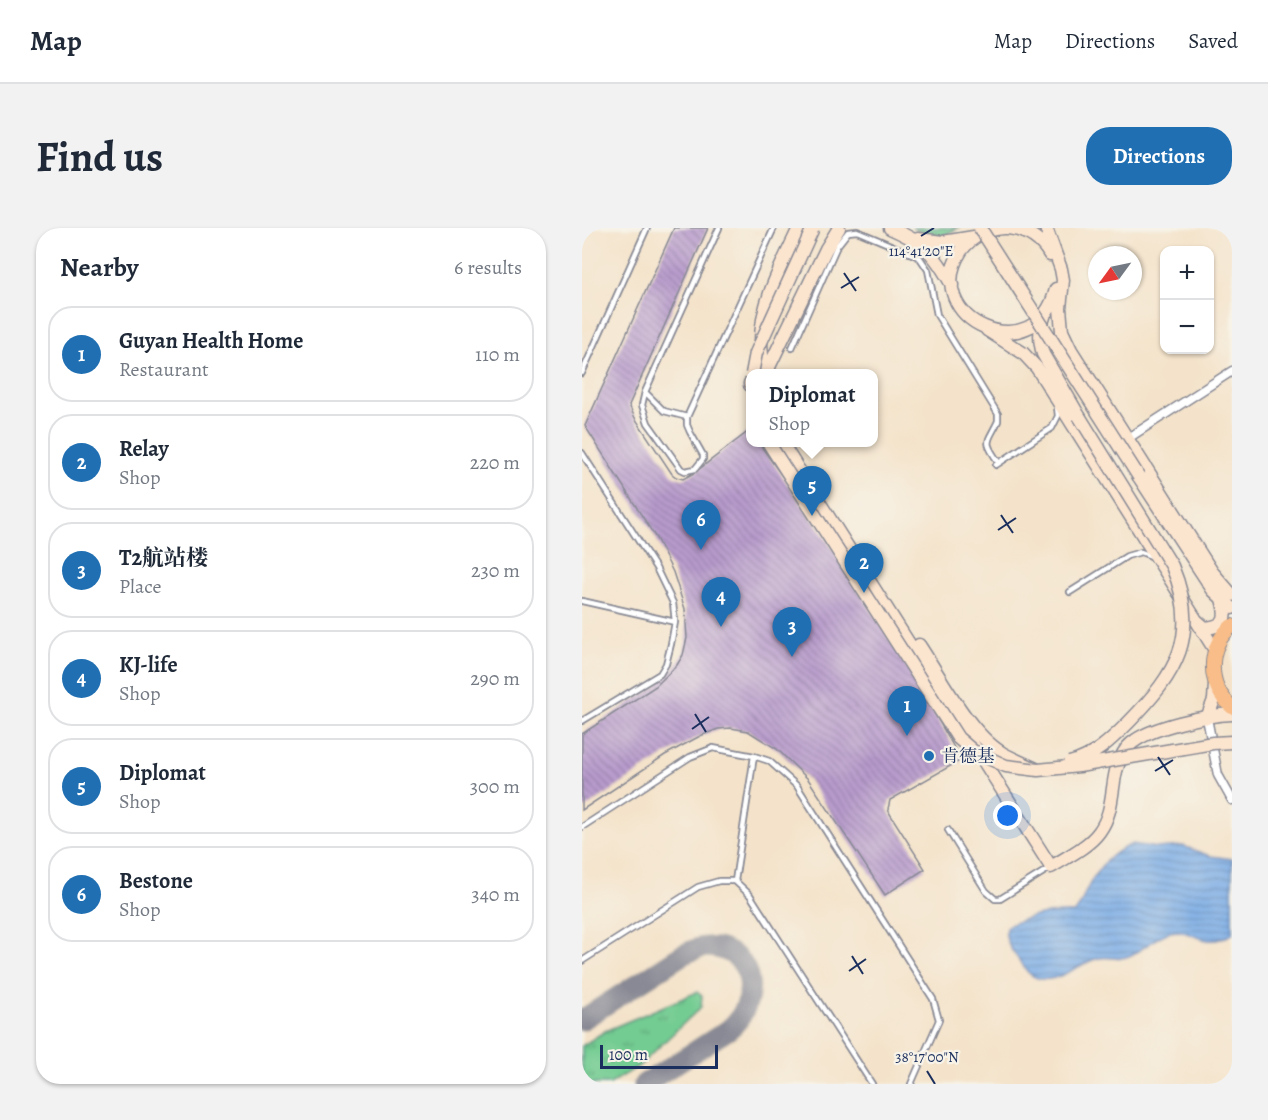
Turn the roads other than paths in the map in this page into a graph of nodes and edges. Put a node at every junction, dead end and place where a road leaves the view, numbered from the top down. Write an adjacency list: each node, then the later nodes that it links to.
1 (647, 228): 24 (lane)
2 (719, 228): 25 (lane)
3 (774, 228): 27 (lane)
4 (799, 228): 21 (main road)
5 (813, 228): 20 (main road, bridge)
6 (839, 228): 22 (main road)
7 (890, 228): 12 (main road)
8 (999, 228): 9 (main road); 11 (main road)
9 (1006, 228): 13 (main road)
10 (1046, 228): 14 (main road)
11 (978, 232): 12 (main road); 15 (main road); 35 (main road, bridge)
12 (914, 239): 15 (main road)
13 (1048, 251): 14 (main road); 16 (main road)
14 (1061, 269): 16 (main road); 28 (main road)
15 (952, 286): 18 (main road)
16 (1056, 290): 17 (main road)
17 (1051, 306): 18 (main road); 48 (main road, bridge)
18 (987, 330): 26 (main road)
19 (792, 348): 26 (lane)
20 (753, 369)
21 (766, 369)
22 (768, 369)
23 (1232, 371): 28 (street)
24 (582, 373)
25 (645, 392): 27 (lane); 27 (lane)
26 (1056, 398): 33 (main road)
27 (687, 417)
28 (1127, 439): 35 (main road)
29 (774, 447): 48 (main road, bridge)
30 (774, 447): 52 (main road)
31 (792, 447): 48 (main road)
32 (582, 453): 38 (lane)
33 (1156, 557): 34 (lane); 37 (main road)
34 (1070, 592)
35 (1229, 601): 37 (main road)
36 (582, 602): 38 (lane)
37 (1196, 620): 40 (main road)
38 (675, 622): 45 (lane)
39 (1232, 626): 40 (main road)
40 (1215, 650): 41 (main road)
41 (1215, 684): 42 (main road); 44 (main road)
42 (1232, 707)
43 (1232, 714): 44 (main road)
44 (1207, 718): 49 (street); 52 (main road)
45 (582, 721)
46 (1232, 741): 48 (main road, bridge)
47 (754, 756): 50 (lane); 53 (lane); 56 (lane)
48 (1038, 770)
49 (1232, 801)
50 (582, 827)
51 (948, 830): 52 (lane)
52 (1052, 867)
53 (735, 881): 54 (lane); 55 (lane)
54 (582, 961)
55 (872, 1084)
56 (911, 1084)

